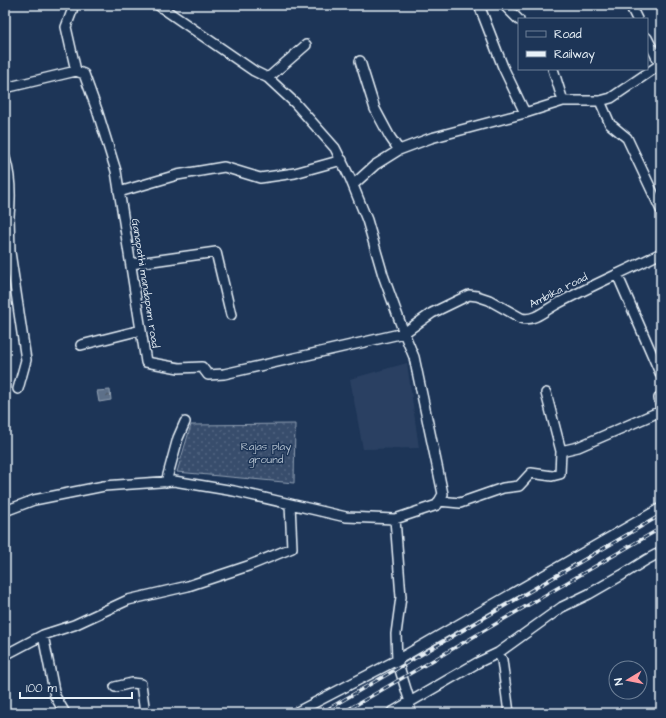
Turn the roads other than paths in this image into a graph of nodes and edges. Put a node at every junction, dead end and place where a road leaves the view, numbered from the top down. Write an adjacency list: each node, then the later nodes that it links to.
1 (73, 5): 13 (street)
2 (158, 5): 14 (street)
3 (479, 5): 18 (street)
4 (504, 5): 7 (street)
5 (630, 5): 6 (street)
6 (636, 18)
7 (518, 19)
8 (648, 40): 11 (street)
9 (306, 45): 14 (street)
10 (360, 61): 19 (street)
11 (660, 64): 17 (street)
12 (553, 70): 16 (street)
13 (76, 71): 15 (street); 23 (street, Ganapathi mandapam road)
14 (268, 78): 21 (street)
15 (5, 88)
16 (563, 101): 17 (street); 18 (street)
17 (600, 101): 24 (street)
18 (525, 113): 19 (street)
19 (399, 150): 22 (street)
20 (5, 158): 25 (street)
21 (342, 160): 22 (street); 23 (street)
22 (353, 185): 32 (street)
23 (119, 192): 28 (street, Ganapathi mandapam road)
24 (661, 210)
25 (7, 216): 27 (street)
26 (661, 252): 29 (street, Ambika road)
27 (8, 262): 35 (street)
28 (131, 264): 30 (street); 31 (street, Ganapathi mandapam road)
29 (616, 274): 32 (street, Ambika road); 34 (street)
30 (231, 315)
31 (141, 330): 32 (street, Ganapathi mandapam road); 33 (street)
32 (404, 333): 41 (street)
33 (81, 345)
34 (661, 375)
35 (18, 389)
36 (546, 393): 39 (street)
37 (661, 395): 39 (street)
38 (185, 422): 40 (street)
39 (561, 451): 41 (street)
40 (166, 482): 42 (street); 44 (street)
41 (439, 501): 45 (street)
42 (290, 504): 45 (street); 47 (street)
43 (661, 508): 50 (street)
44 (5, 511)
45 (395, 519): 50 (street)
46 (661, 552): 48 (street)
47 (43, 635): 49 (street); 53 (street)
48 (498, 653): 52 (street); 58 (street)
49 (5, 655)
50 (397, 660): 52 (street); 55 (street)
51 (115, 687): 54 (street)
52 (410, 702): 56 (street); 57 (street)
53 (65, 713)
54 (146, 713)
55 (295, 713)
56 (391, 713)
57 (410, 713)
58 (509, 713)

